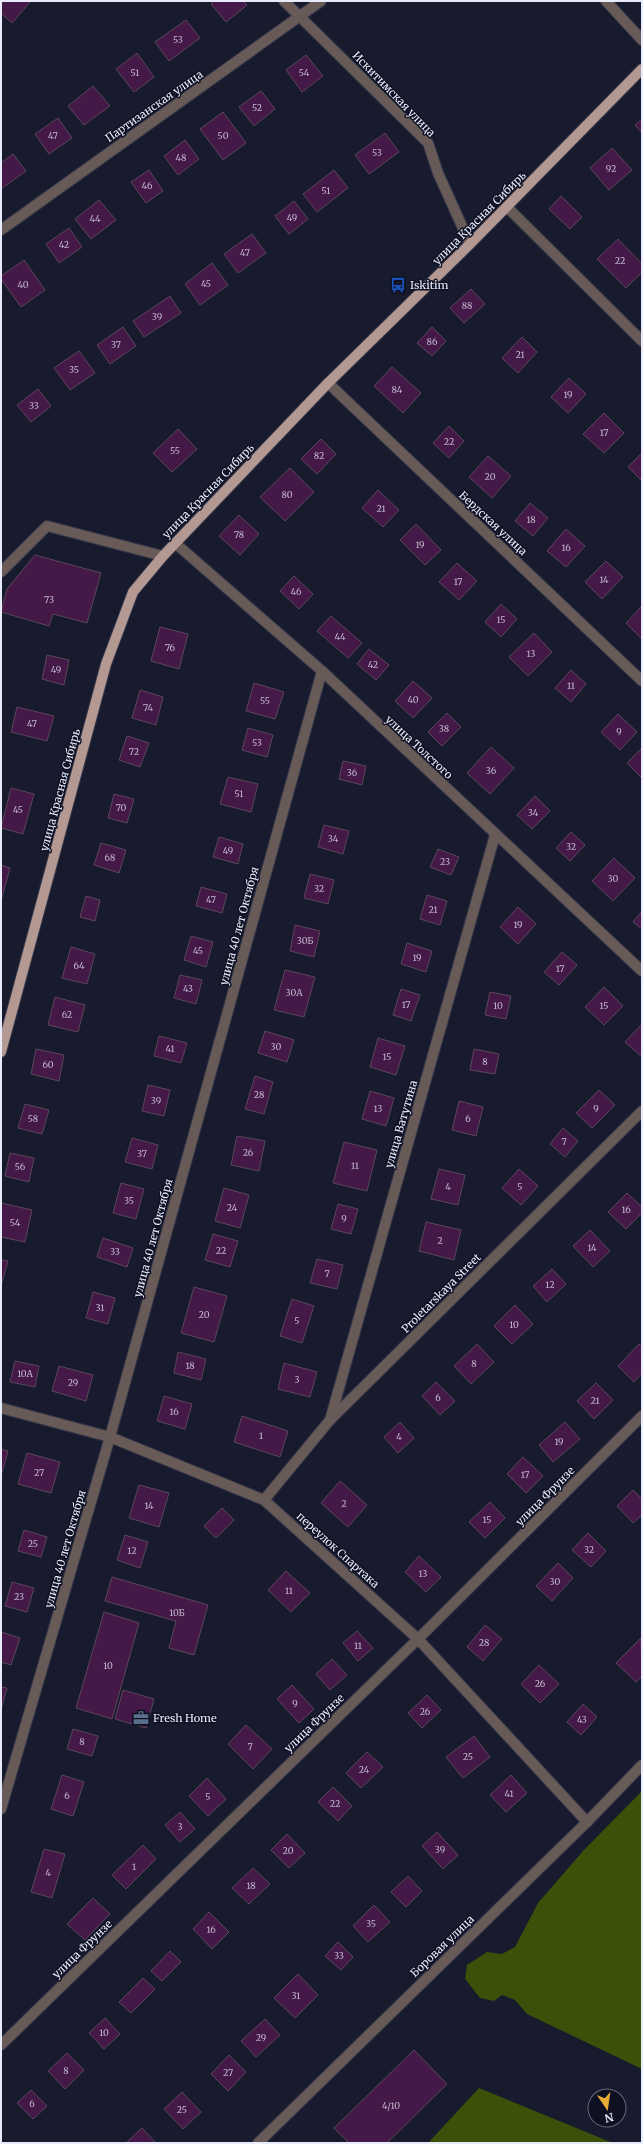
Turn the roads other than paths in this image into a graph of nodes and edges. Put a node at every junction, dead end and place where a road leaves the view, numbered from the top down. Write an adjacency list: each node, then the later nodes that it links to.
1 (284, 1): 4 (street, Искитимская улица)
2 (321, 1): 4 (street, Партизанская улица)
3 (606, 1): 5 (street)
4 (301, 17): 8 (street, Партизанская улица); 9 (street, Искитимская улица)
5 (642, 40)
6 (642, 69): 7 (main road, улица Красная Сибирь)
7 (507, 207): 9 (main road, улица Красная Сибирь); 10 (street)
8 (1, 230)
9 (470, 244): 11 (main road, улица Красная Сибирь)
10 (642, 341)
11 (328, 383): 12 (main road, улица Красная Сибирь); 16 (street, Бердская улица)
12 (175, 543): 13 (main road, улица Красная Сибирь); 15 (street, улица Толстого)
13 (163, 556): 14 (street); 19 (main road, улица Красная Сибирь)
14 (1, 572)
15 (322, 671): 17 (street, улица Толстого); 24 (street, улица 40 лет Октября)
16 (642, 681)
17 (495, 835): 18 (street, улица Толстого); 23 (street, улица Ватутина)
18 (642, 972)
19 (1, 1052)
20 (642, 1111): 23 (street, Proletarskaya Street)
21 (1, 1408): 24 (street, переулок Спартака)
22 (642, 1416): 26 (street, улица Фрунзе)
23 (330, 1420): 25 (street, Proletarskaya Street)
24 (110, 1437): 25 (street, переулок Спартака); 28 (street, улица 40 лет Октября)
25 (264, 1500): 26 (street, переулок Спартака)
26 (418, 1639): 29 (street, переулок Спартака); 30 (street, улица Фрунзе)
27 (642, 1764): 29 (street, Боровая улица)
28 (1, 1809)
29 (587, 1822): 31 (street, Боровая улица)
30 (1, 2045)
31 (258, 2143)

